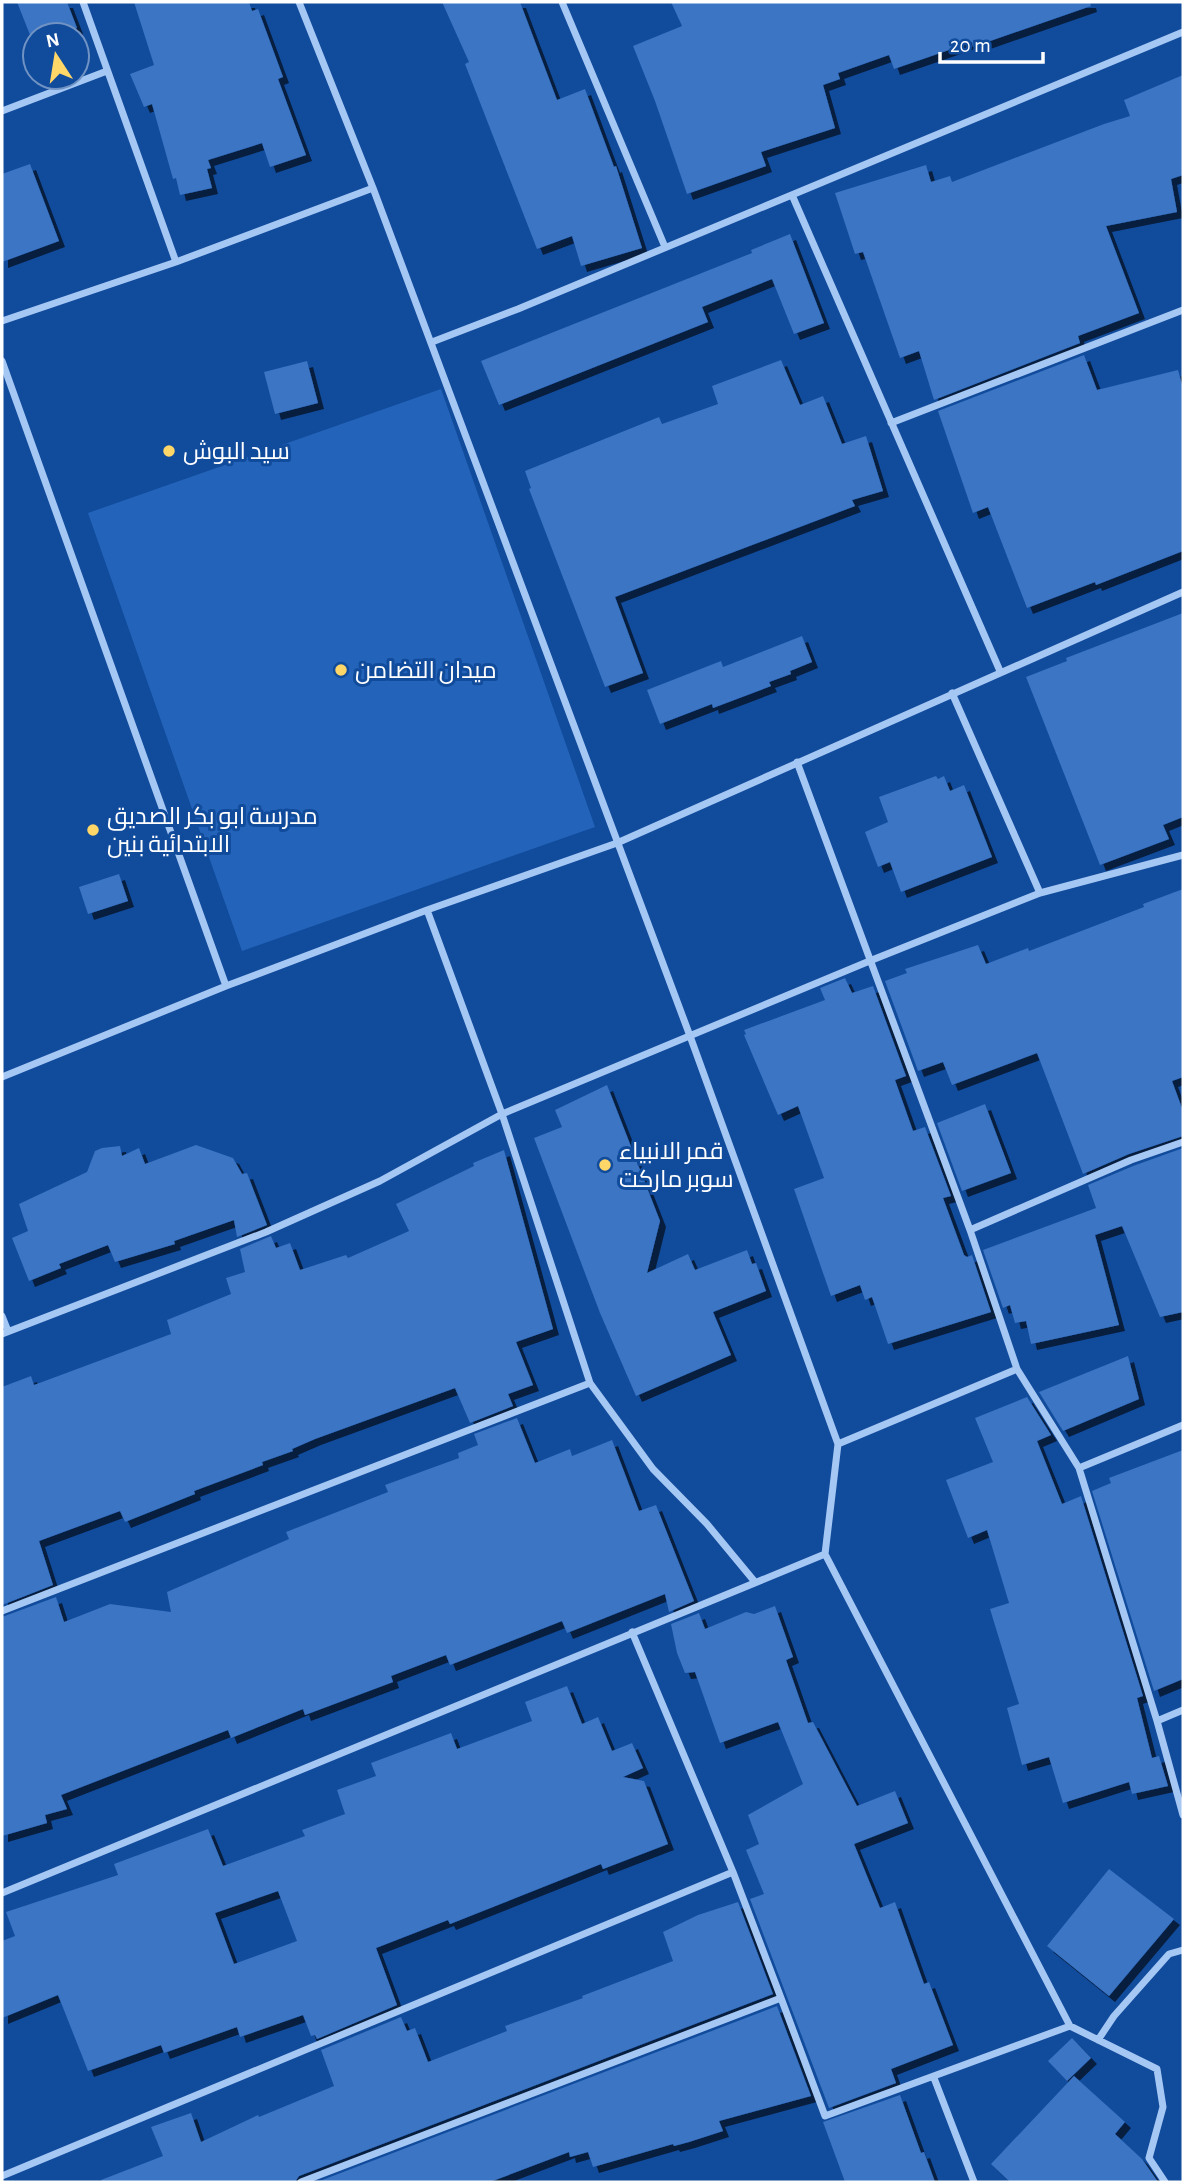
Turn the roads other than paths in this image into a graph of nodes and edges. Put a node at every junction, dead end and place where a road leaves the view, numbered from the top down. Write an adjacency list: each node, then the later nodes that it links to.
1 (83, 2): 5 (street)
2 (299, 2): 7 (street)
3 (562, 2): 9 (street)
4 (1183, 32): 8 (street)
5 (107, 71): 6 (street); 10 (street)
6 (2, 111)
7 (373, 188): 10 (street); 13 (street)
8 (792, 195): 9 (street); 15 (street)
9 (665, 247): 13 (street)
10 (176, 262): 12 (street)
11 (1183, 310): 15 (street)
12 (2, 321)
13 (432, 342): 20 (street)
14 (2, 361): 25 (street)
15 (891, 423): 17 (street)
16 (1183, 592): 17 (street)
17 (1000, 671): 18 (street)
18 (952, 693): 19 (street); 22 (street)
19 (797, 762): 20 (street); 24 (street)
20 (617, 843): 23 (street); 26 (street)
21 (1183, 855): 22 (street)
22 (1040, 893): 24 (street)
23 (427, 910): 25 (street); 28 (street)
24 (872, 960): 26 (street); 30 (street)
25 (226, 985): 27 (street)
26 (690, 1036): 28 (street); 36 (street)
27 (2, 1077)
28 (502, 1114): 32 (street); 34 (street)
29 (1183, 1142): 30 (street)
30 (970, 1230): 33 (street)
31 (2, 1316): 32 (street)
32 (5, 1332)
33 (1017, 1369): 36 (street); 37 (street)
34 (590, 1383): 39 (street); 40 (street)
35 (1183, 1425): 37 (street)
36 (838, 1444): 38 (street)
37 (1079, 1468): 43 (street)
38 (825, 1554): 39 (street); 49 (street)
39 (755, 1581): 41 (street)
40 (2, 1611)
41 (632, 1632): 45 (street); 46 (street)
42 (1183, 1710): 43 (street)
43 (1157, 1721): 44 (street)
44 (1183, 1815)
45 (733, 1872): 48 (street); 52 (street)
46 (2, 1893)
47 (1183, 1950): 50 (street)
48 (781, 1998): 51 (street); 53 (street)
49 (1070, 2026): 50 (street); 51 (street)
50 (1098, 2040): 55 (street)
51 (933, 2078): 54 (street)
52 (2, 2176)
53 (301, 2182)
54 (974, 2182)
55 (1165, 2182)

